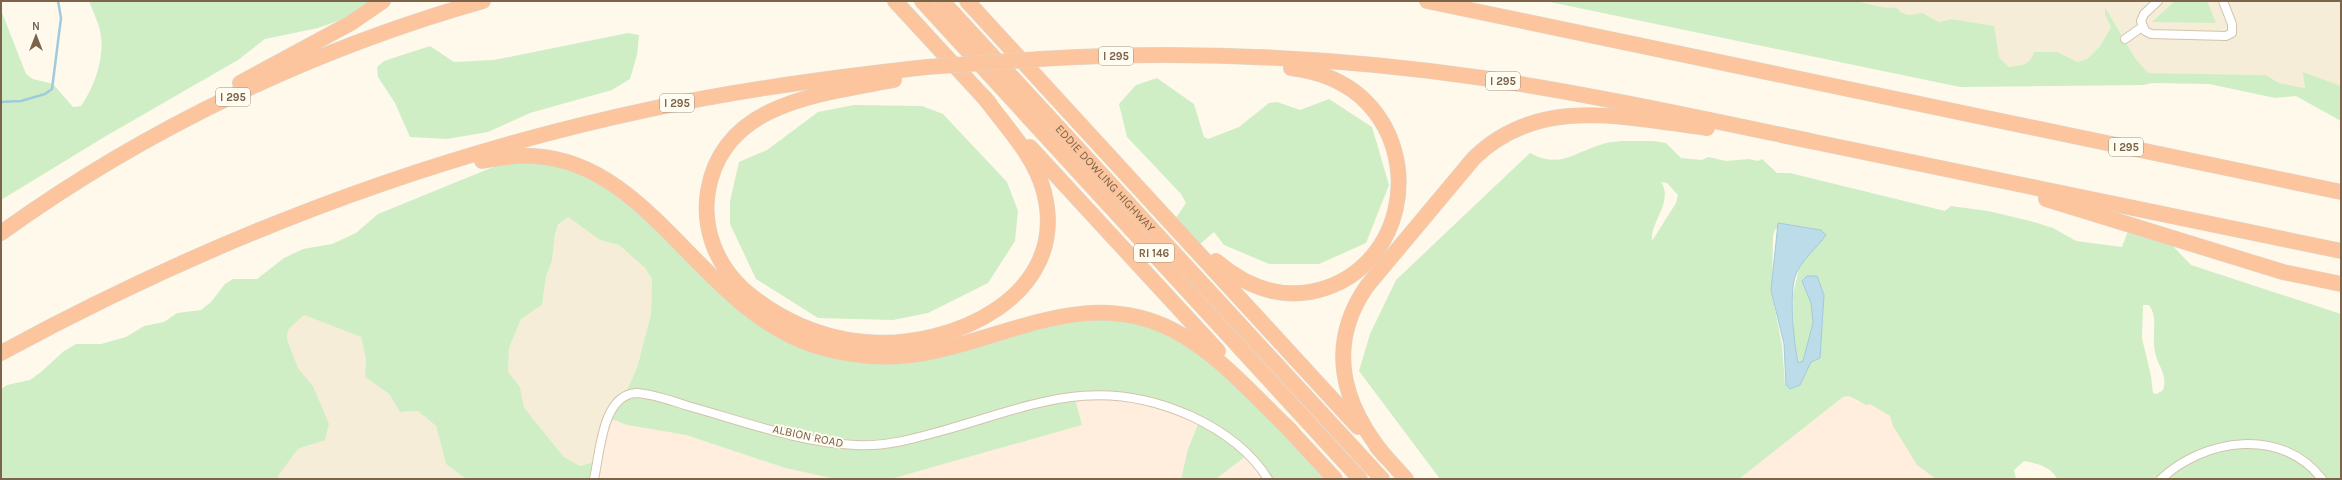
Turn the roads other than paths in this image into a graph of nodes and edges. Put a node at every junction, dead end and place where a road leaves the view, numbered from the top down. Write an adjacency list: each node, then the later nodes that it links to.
1 (382, 1): 17 (highway)
2 (484, 1): 17 (highway, I 295)
3 (895, 1): 16 (highway)
4 (922, 1): 32 (highway, EDDIE DOWLING HIGHWAY / RI 146)
5 (942, 1): 33 (highway, EDDIE DOWLING HIGHWAY / RI 146)
6 (967, 1): 22 (highway)
7 (1427, 1): 11 (highway, I 295)
8 (1450, 1): 11 (highway)
9 (2158, 1): 12 (street)
10 (2223, 1): 12 (street)
11 (1514, 19): 21 (highway, I 295)
12 (2142, 27): 13 (street)
13 (2125, 39)
14 (1192, 56): 15 (highway, I 295, bridge); 18 (highway, I 295); 22 (highway)
15 (930, 70): 16 (highway); 19 (highway, I 295)
16 (984, 97): 27 (highway)
17 (187, 120): 23 (highway, I 295)
18 (1810, 140): 20 (highway, I 295); 28 (highway)
19 (433, 167): 26 (highway, I 295); 27 (highway)
20 (1951, 170): 24 (highway, I 295); 25 (highway)
21 (2341, 192)
22 (1148, 199): 28 (highway)
23 (1, 233)
24 (2341, 251)
25 (2341, 284)
26 (1, 353)
27 (1292, 432): 31 (highway)
28 (1384, 455): 34 (highway)
29 (594, 479): 30 (street, ALBION ROAD)
30 (1268, 479)
31 (1334, 479)
32 (1360, 479)
33 (1382, 479)
34 (1406, 479)
35 (2161, 479): 36 (street)
36 (2322, 479)

